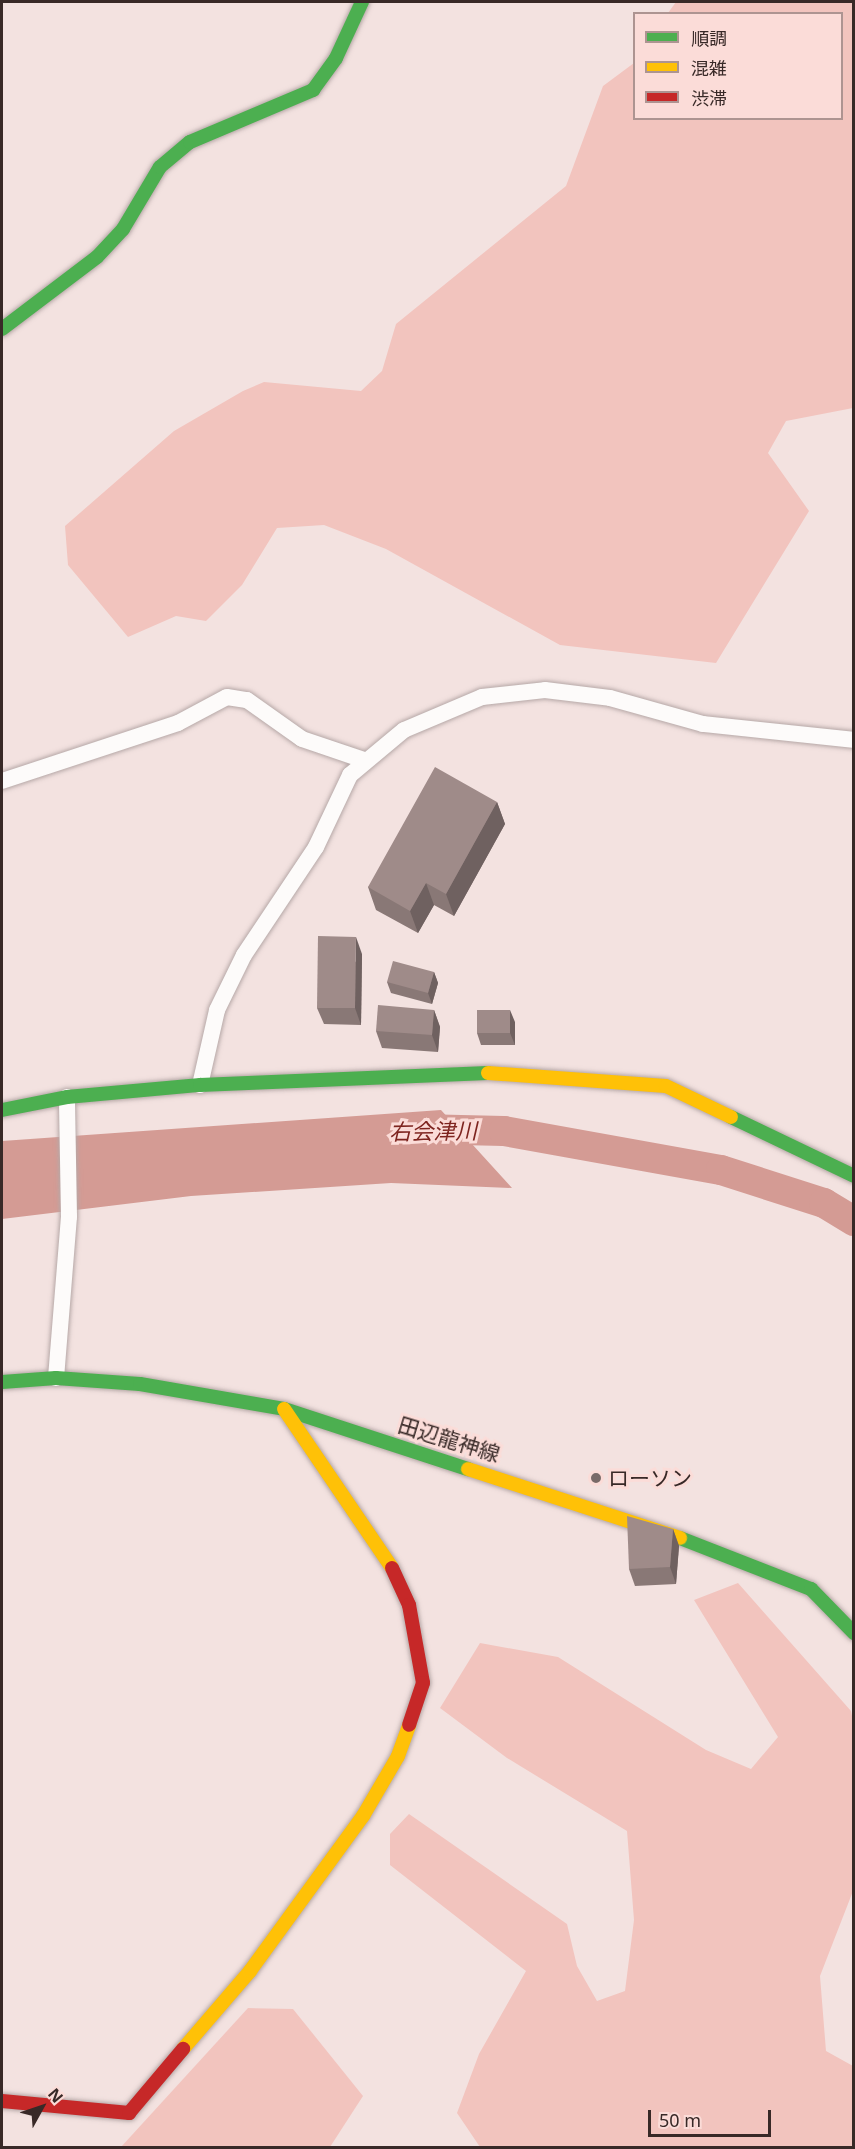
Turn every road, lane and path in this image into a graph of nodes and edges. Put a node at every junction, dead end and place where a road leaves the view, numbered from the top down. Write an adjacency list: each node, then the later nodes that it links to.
1 (362, 2): 2 (street)
2 (2, 329)
3 (854, 740): 4 (street)
4 (364, 760): 5 (street); 6 (street)
5 (2, 781)
6 (200, 1085): 7 (street); 9 (street)
7 (67, 1097): 8 (street); 10 (street)
8 (2, 1110)
9 (854, 1176)
10 (56, 1378): 11 (street, 田辺龍神線); 12 (street, 田辺龍神線)
11 (2, 1382)
12 (284, 1409): 13 (street, 田辺龍神線); 14 (street)
13 (854, 1633)
14 (2, 2101)

